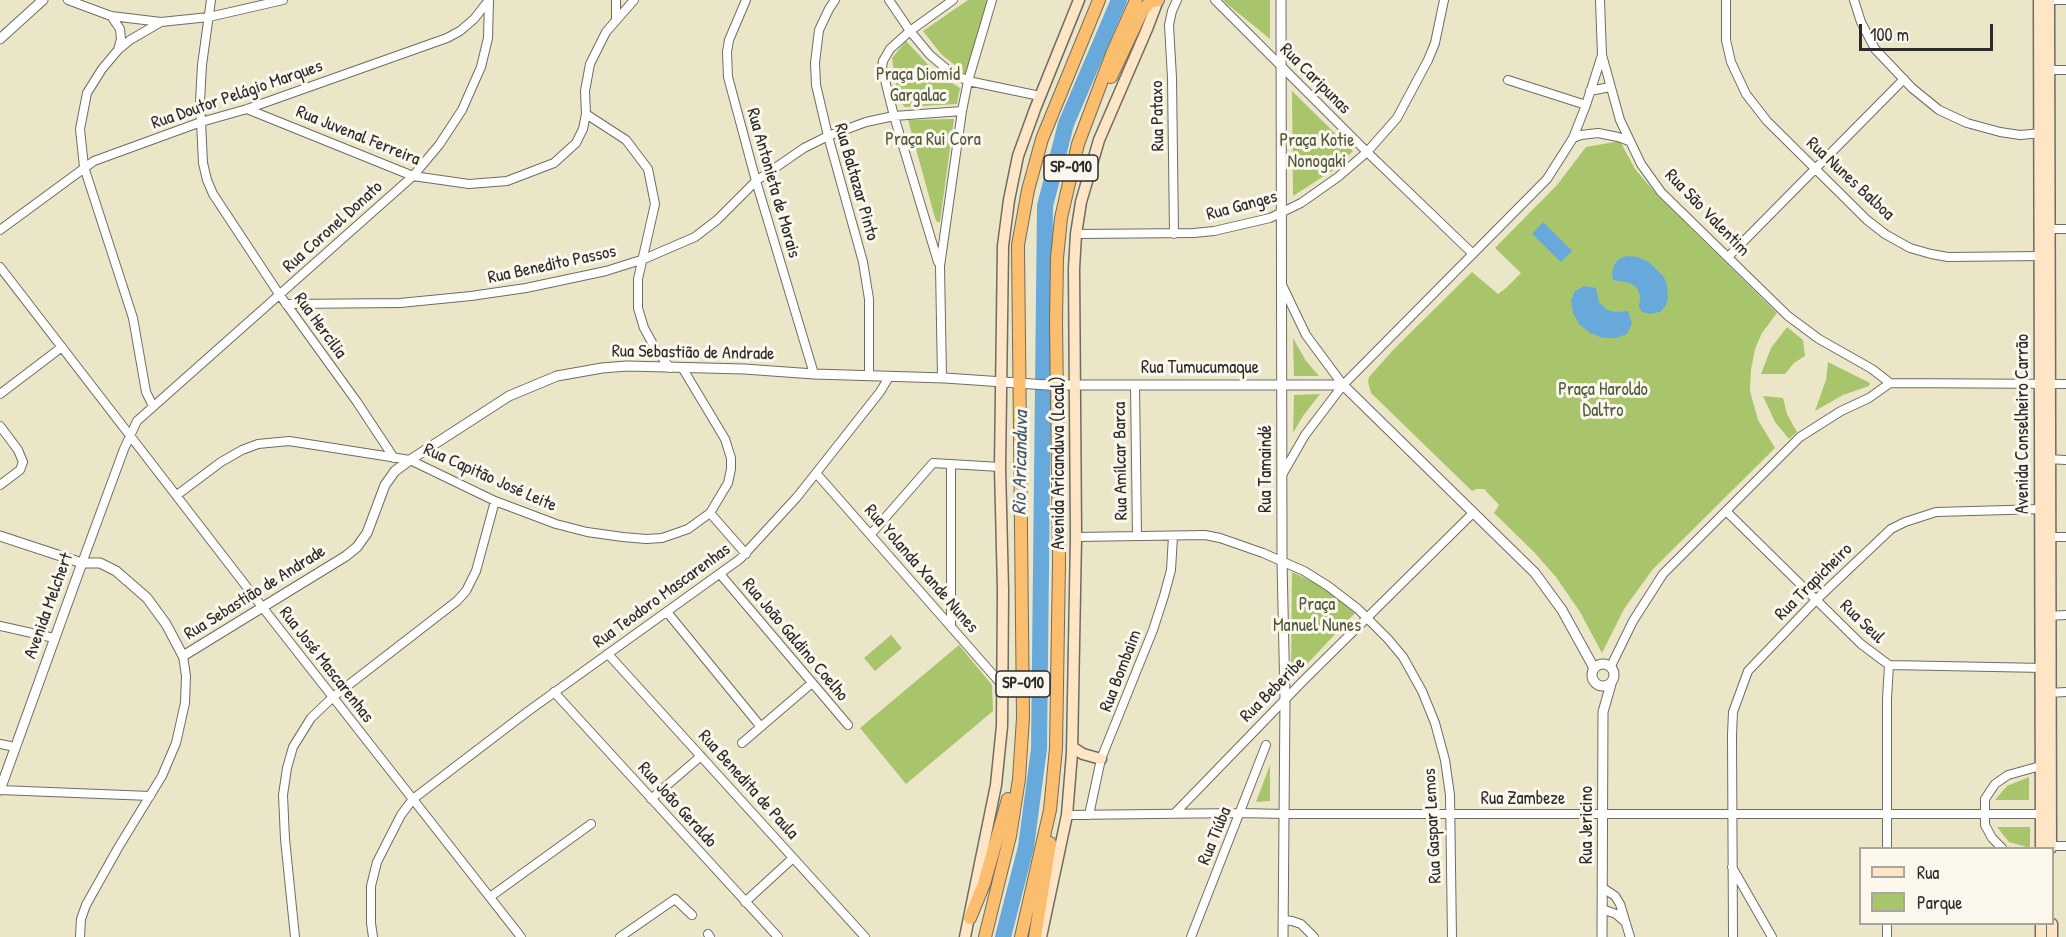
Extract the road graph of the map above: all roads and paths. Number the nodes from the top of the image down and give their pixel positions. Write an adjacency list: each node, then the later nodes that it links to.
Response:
1 (43, 0): 33 (street)
2 (68, 0): 28 (street)
3 (211, 0): 29 (street, Rua Hercilia)
4 (283, 0): 29 (street)
5 (489, 0): 47 (street, Rua Doutor Pelágio Marques); 60 (street, Rua Coronel Donato)
6 (616, 0): 30 (street)
7 (634, 0): 30 (street, Rua Juvenal Ferreira)
8 (746, 0): 61 (street, Rua Antonieta de Morais)
9 (835, 0): 54 (street, Rua Baltazar Pinto)
10 (889, 0): 32 (street)
11 (953, 0): 32 (street)
12 (992, 0): 42 (street)
13 (1079, 0): 45 (main road)
14 (1091, 0): 34 (highway)
15 (1099, 0): 34 (highway, SP-010)
16 (1136, 0): 52 (highway, SP-010)
17 (1158, 0): 52 (highway); 66 (main road, Avenida Aricanduva (Local))
18 (1177, 0): 67 (street, Rua Pataxo)
19 (1215, 0): 37 (street, Rua Caripunas)
20 (1281, 0): 37 (street, Rua Tamaindé)
21 (1444, 0): 57 (street, Rua Ganges)
22 (1600, 0): 36 (street, Rua São Valentim)
23 (1726, 0): 59 (street, Rua Nunes Balboa)
24 (1854, 0): 40 (street)
25 (2040, 0): 26 (street); 38 (main road, Avenida Conselheiro Carrão)
26 (2049, 0): 27 (street); 38 (main road, Avenida Conselheiro Carrão)
27 (2066, 0)
28 (111, 16): 31 (street); 35 (street)
29 (208, 18): 31 (street); 51 (street, Rua Hercilia)
30 (616, 20): 49 (street, Rua Juvenal Ferreira)
31 (161, 22): 35 (street)
32 (910, 31): 42 (street); 50 (street)
33 (0, 39)
34 (1081, 42): 86 (highway, SP-010)
35 (118, 50): 58 (street)
36 (1602, 55): 43 (street, Rua São Valentim); 44 (street)
37 (1282, 66): 57 (street, Rua Caripunas); 62 (street, Rua Tamaindé)
38 (2044, 69): 39 (street); 53 (main road, Avenida Conselheiro Carrão)
39 (2066, 70)
40 (1904, 79): 53 (street); 59 (street)
41 (1508, 80): 46 (street)
42 (969, 81): 45 (street); 48 (street)
43 (1610, 87): 44 (street); 56 (street, Rua São Valentim)
44 (1590, 91): 46 (street)
45 (1040, 96): 84 (main road)
46 (1586, 105): 55 (street)
47 (247, 109): 51 (street, Rua Doutor Pelágio Marques); 60 (street, Rua Juvenal Ferreira)
48 (962, 111): 50 (street, Rua Benedito Passos); 72 (street)
49 (586, 114): 60 (street, Rua Juvenal Ferreira); 71 (street)
50 (894, 117): 54 (street, Rua Benedito Passos); 72 (street)
51 (201, 122): 58 (street, Rua Doutor Pelágio Marques); 75 (street, Rua Hercilia)
52 (1084, 129): 89 (highway, SP-010)
53 (2045, 133): 63 (main road, Avenida Conselheiro Carrão)
54 (828, 136): 61 (street, Rua Benedito Passos); 81 (street, Rua Baltazar Pinto)
55 (1573, 138): 56 (street); 68 (street)
56 (1629, 141): 70 (street, Rua São Valentim)
57 (1367, 153): 62 (street, Rua Ganges); 68 (street, Rua Caripunas)
58 (84, 167): 65 (street, Rua Doutor Pelágio Marques); 95 (street)
59 (1816, 168): 69 (street, Rua Nunes Balboa); 70 (street)
60 (413, 176): 75 (street, Rua Coronel Donato)
61 (756, 181): 71 (street, Rua Benedito Passos); 80 (street, Rua Antonieta de Morais)
62 (1281, 214): 67 (street, Rua Ganges); 74 (street, Rua Tamaindé)
63 (2045, 229): 64 (street); 69 (main road, Avenida Conselheiro Carrão)
64 (2066, 229)
65 (0, 230)
66 (1076, 234): 67 (street, Rua Ganges); 90 (main road, Avenida Aricanduva (Local))
67 (1174, 234)
68 (1473, 254): 93 (street)
69 (2045, 255): 87 (main road, Avenida Conselheiro Carrão)
70 (1728, 257): 85 (street, Rua São Valentim)
71 (644, 259): 76 (street, Rua Benedito Passos); 78 (street)
72 (940, 266): 83 (street)
73 (0, 267): 77 (street, Rua José Mascarenhas)
74 (1281, 284): 92 (street, Rua Tamaindé); 93 (street)
75 (279, 294): 76 (street, Rua Hercilia); 95 (street, Rua Coronel Donato)
76 (286, 304): 98 (street, Rua Hercilia)
77 (62, 347): 94 (street); 97 (street, Rua José Mascarenhas)
78 (670, 368): 79 (street, Rua Sebastião de Andrade); 100 (street, Rua Sebastião de Andrade)
79 (683, 369): 80 (street, Rua Sebastião de Andrade); 111 (street, Rua Capitão José Leite)
80 (814, 374): 81 (street, Rua Sebastião de Andrade)
81 (869, 376): 82 (street, Rua Sebastião de Andrade)
82 (889, 377): 83 (street, Rua Sebastião de Andrade); 104 (street, Rua Teodoro Mascarenhas)
83 (942, 378): 84 (street, Rua Sebastião de Andrade)
84 (1001, 383): 86 (street, Rua Sebastião de Andrade); 103 (main road)
85 (1890, 383): 87 (street); 110 (street)
86 (1023, 384): 89 (street, Rua Sebastião de Andrade); 149 (highway, SP-010)
87 (2045, 384): 88 (street); 99 (main road, Avenida Conselheiro Carrão)
88 (2066, 384)
89 (1052, 385): 90 (street, Rua Tumucumaque); 164 (highway, SP-010)
90 (1075, 385): 91 (street, Rua Tumucumaque); 117 (main road, Avenida Aricanduva (Local))
91 (1135, 385): 92 (street, Rua Tumucumaque); 115 (street, Rua Amílcar Barca)
92 (1282, 385): 93 (street, Rua Tumucumaque); 105 (street, Rua Tamaindé)
93 (1343, 385): 105 (street); 112 (street)
94 (0, 394)
95 (153, 406): 97 (street, Rua Coronel Donato)
96 (0, 426): 106 (street)
97 (130, 434): 107 (street, Rua José Mascarenhas); 122 (street, Avenida Melchert)
98 (394, 458): 100 (street, Rua Capitão José Leite); 107 (street, Rua Capitão José Leite)
99 (2046, 459): 101 (street); 109 (main road, Avenida Conselheiro Carrão)
100 (410, 460): 108 (street, Rua Capitão José Leite); 125 (street, Rua Sebastião de Andrade)
101 (2066, 460)
102 (951, 464): 103 (street); 113 (street); 131 (street)
103 (1000, 467): 142 (main road)
104 (816, 473): 113 (street, Rua Yolanda Xande Nunes); 120 (street, Rua Teodoro Mascarenhas)
105 (1282, 475): 121 (street, Rua Tamaindé)
106 (0, 486)
107 (177, 495): 125 (street, Rua José Mascarenhas)
108 (495, 501): 111 (street, Rua Capitão José Leite); 146 (street)
109 (2045, 509): 118 (main road, Avenida Conselheiro Carrão); 124 (street, Rua Trapicheiro)
110 (1726, 511): 124 (street, Rua Seul); 136 (street)
111 (710, 513): 120 (street)
112 (1473, 514): 129 (street, Rua Beberibe); 137 (street)
113 (871, 534): 131 (street, Rua Yolanda Xande Nunes)
114 (0, 536): 122 (street)
115 (1137, 536): 116 (street, Rua Gaspar Lemos); 117 (street, Rua Gaspar Lemos)
116 (1173, 536): 121 (street, Rua Gaspar Lemos); 158 (street, Rua Bombaim)
117 (1076, 537): 156 (main road, Avenida Aricanduva (Local))
118 (2045, 537): 119 (street); 128 (main road, Avenida Conselheiro Carrão)
119 (2066, 537)
120 (746, 554): 123 (street, Rua Teodoro Mascarenhas)
121 (1282, 561): 129 (street, Rua Gaspar Lemos); 147 (street, Rua Tamaindé)
122 (82, 563): 132 (street, Avenida Melchert); 134 (street)
123 (720, 574): 126 (street, Rua Teodoro Mascarenhas); 139 (street, Rua João Galdino Coelho)
124 (1817, 599): 135 (street, Rua Seul); 171 (street, Rua Trapicheiro)
125 (263, 608): 134 (street, Rua Sebastião de Andrade); 146 (street, Rua José Mascarenhas)
126 (667, 612): 133 (street, Rua Teodoro Mascarenhas); 151 (street)
127 (2066, 615): 128 (street)
128 (2046, 616): 138 (main road, Avenida Conselheiro Carrão)
129 (1368, 618): 147 (street, Rua Beberibe); 170 (street, Rua Gaspar Lemos)
130 (0, 626): 132 (street)
131 (951, 626): 142 (street, Rua Yolanda Xande Nunes)
132 (54, 638): 155 (street, Avenida Melchert)
133 (608, 654): 143 (street, Rua Teodoro Mascarenhas); 157 (street, Rua Benedita de Paula)
134 (183, 656): 161 (street)
135 (1889, 665): 138 (street, Rua Seul); 172 (street)
136 (1611, 666): 137 (street); 140 (street)
137 (1594, 668): 141 (street)
138 (2046, 668): 144 (main road, Avenida Conselheiro Carrão)
139 (812, 684): 150 (street, Rua João Galdino Coelho); 151 (street)
140 (1611, 684): 141 (street); 148 (street, Rua Jericino)
141 (1597, 685): 148 (street, Rua Jericino)
142 (1003, 686): 188 (main road)
143 (554, 692): 162 (street, Rua Teodoro Mascarenhas); 163 (street, Rua João Geraldo)
144 (2046, 692): 145 (street); 159 (main road, Avenida Conselheiro Carrão)
145 (2066, 692)
146 (333, 697): 162 (street, Rua José Mascarenhas); 192 (street)
147 (1285, 699): 168 (street, Rua Beberibe); 169 (street, Rua Tamaindé)
148 (1604, 712): 166 (street, Rua Jericino)
149 (1023, 718): 188 (highway); 199 (highway, SP-010)
150 (848, 725)
151 (761, 727): 152 (street)
152 (742, 743)
153 (0, 744): 155 (street)
154 (1266, 745): 165 (street, Rua Tiúba)
155 (15, 747): 160 (street, Avenida Melchert)
156 (1072, 747): 158 (main road); 174 (main road, Avenida Aricanduva (Local))
157 (701, 756): 163 (street); 181 (street, Rua Benedita de Paula)
158 (1101, 759): 175 (street, Rua Bombaim)
159 (2046, 765): 167 (street); 173 (main road, Avenida Conselheiro Carrão)
160 (0, 790): 161 (street)
161 (150, 796): 191 (street)
162 (413, 799): 184 (street, Rua José Mascarenhas); 193 (street, Rua Teodoro Mascarenhas)
163 (651, 799): 185 (street, Rua João Geraldo)
164 (1050, 810): 200 (highway, SP-010); 201 (highway)
165 (1241, 813): 168 (street, Rua Zambeze); 169 (street, Rua Zambeze); 203 (street, Rua Tiúba)
166 (1603, 813): 170 (street, Rua Zambeze); 171 (street, Rua Zambeze); 183 (street, Rua Jericino)
167 (1984, 813): 172 (street, Rua Zambeze); 173 (street, Rua Zambeze); 179 (street)
168 (1174, 814): 175 (street, Rua Zambeze)
169 (1285, 814): 170 (street, Rua Zambeze); 189 (street, Rua Tamaindé)
170 (1450, 814): 206 (street, Rua Gaspar Lemos)
171 (1733, 814): 172 (street, Rua Zambeze); 182 (street, Rua Trapicheiro)
172 (1887, 814): 178 (street)
173 (2046, 814): 180 (main road, Avenida Conselheiro Carrão)
174 (1067, 815): 175 (street, Rua Zambeze); 202 (main road, Avenida Aricanduva (Local))
175 (1089, 815)
176 (591, 824): 184 (street)
177 (2066, 846): 180 (street)
178 (1887, 847)
179 (2000, 847)
180 (2046, 847)
181 (793, 858): 185 (street); 197 (street, Rua Benedita de Paula)
182 (1732, 865): 209 (street, Rua Trapicheiro); 210 (street)
183 (1603, 888): 186 (street, Rua Jericino); 190 (street)
184 (490, 897): 194 (street, Rua José Mascarenhas)
185 (745, 902): 196 (street, Rua João Geraldo)
186 (1602, 909): 190 (street); 207 (street, Rua Jericino)
187 (692, 915): 195 (street)
188 (970, 918): 198 (main road)
189 (1283, 920): 204 (street, Rua Tamaindé); 205 (street)
190 (1625, 922): 208 (street)
191 (80, 937)
192 (295, 937)
193 (373, 937)
194 (521, 937)
195 (620, 937)
196 (778, 937)
197 (865, 937)
198 (965, 937)
199 (985, 937)
200 (1021, 937)
201 (1035, 937)
202 (1041, 937)
203 (1191, 937)
204 (1283, 937)
205 (1314, 937)
206 (1452, 937)
207 (1602, 937)
208 (1629, 937)
209 (1732, 937)
210 (1772, 937)

